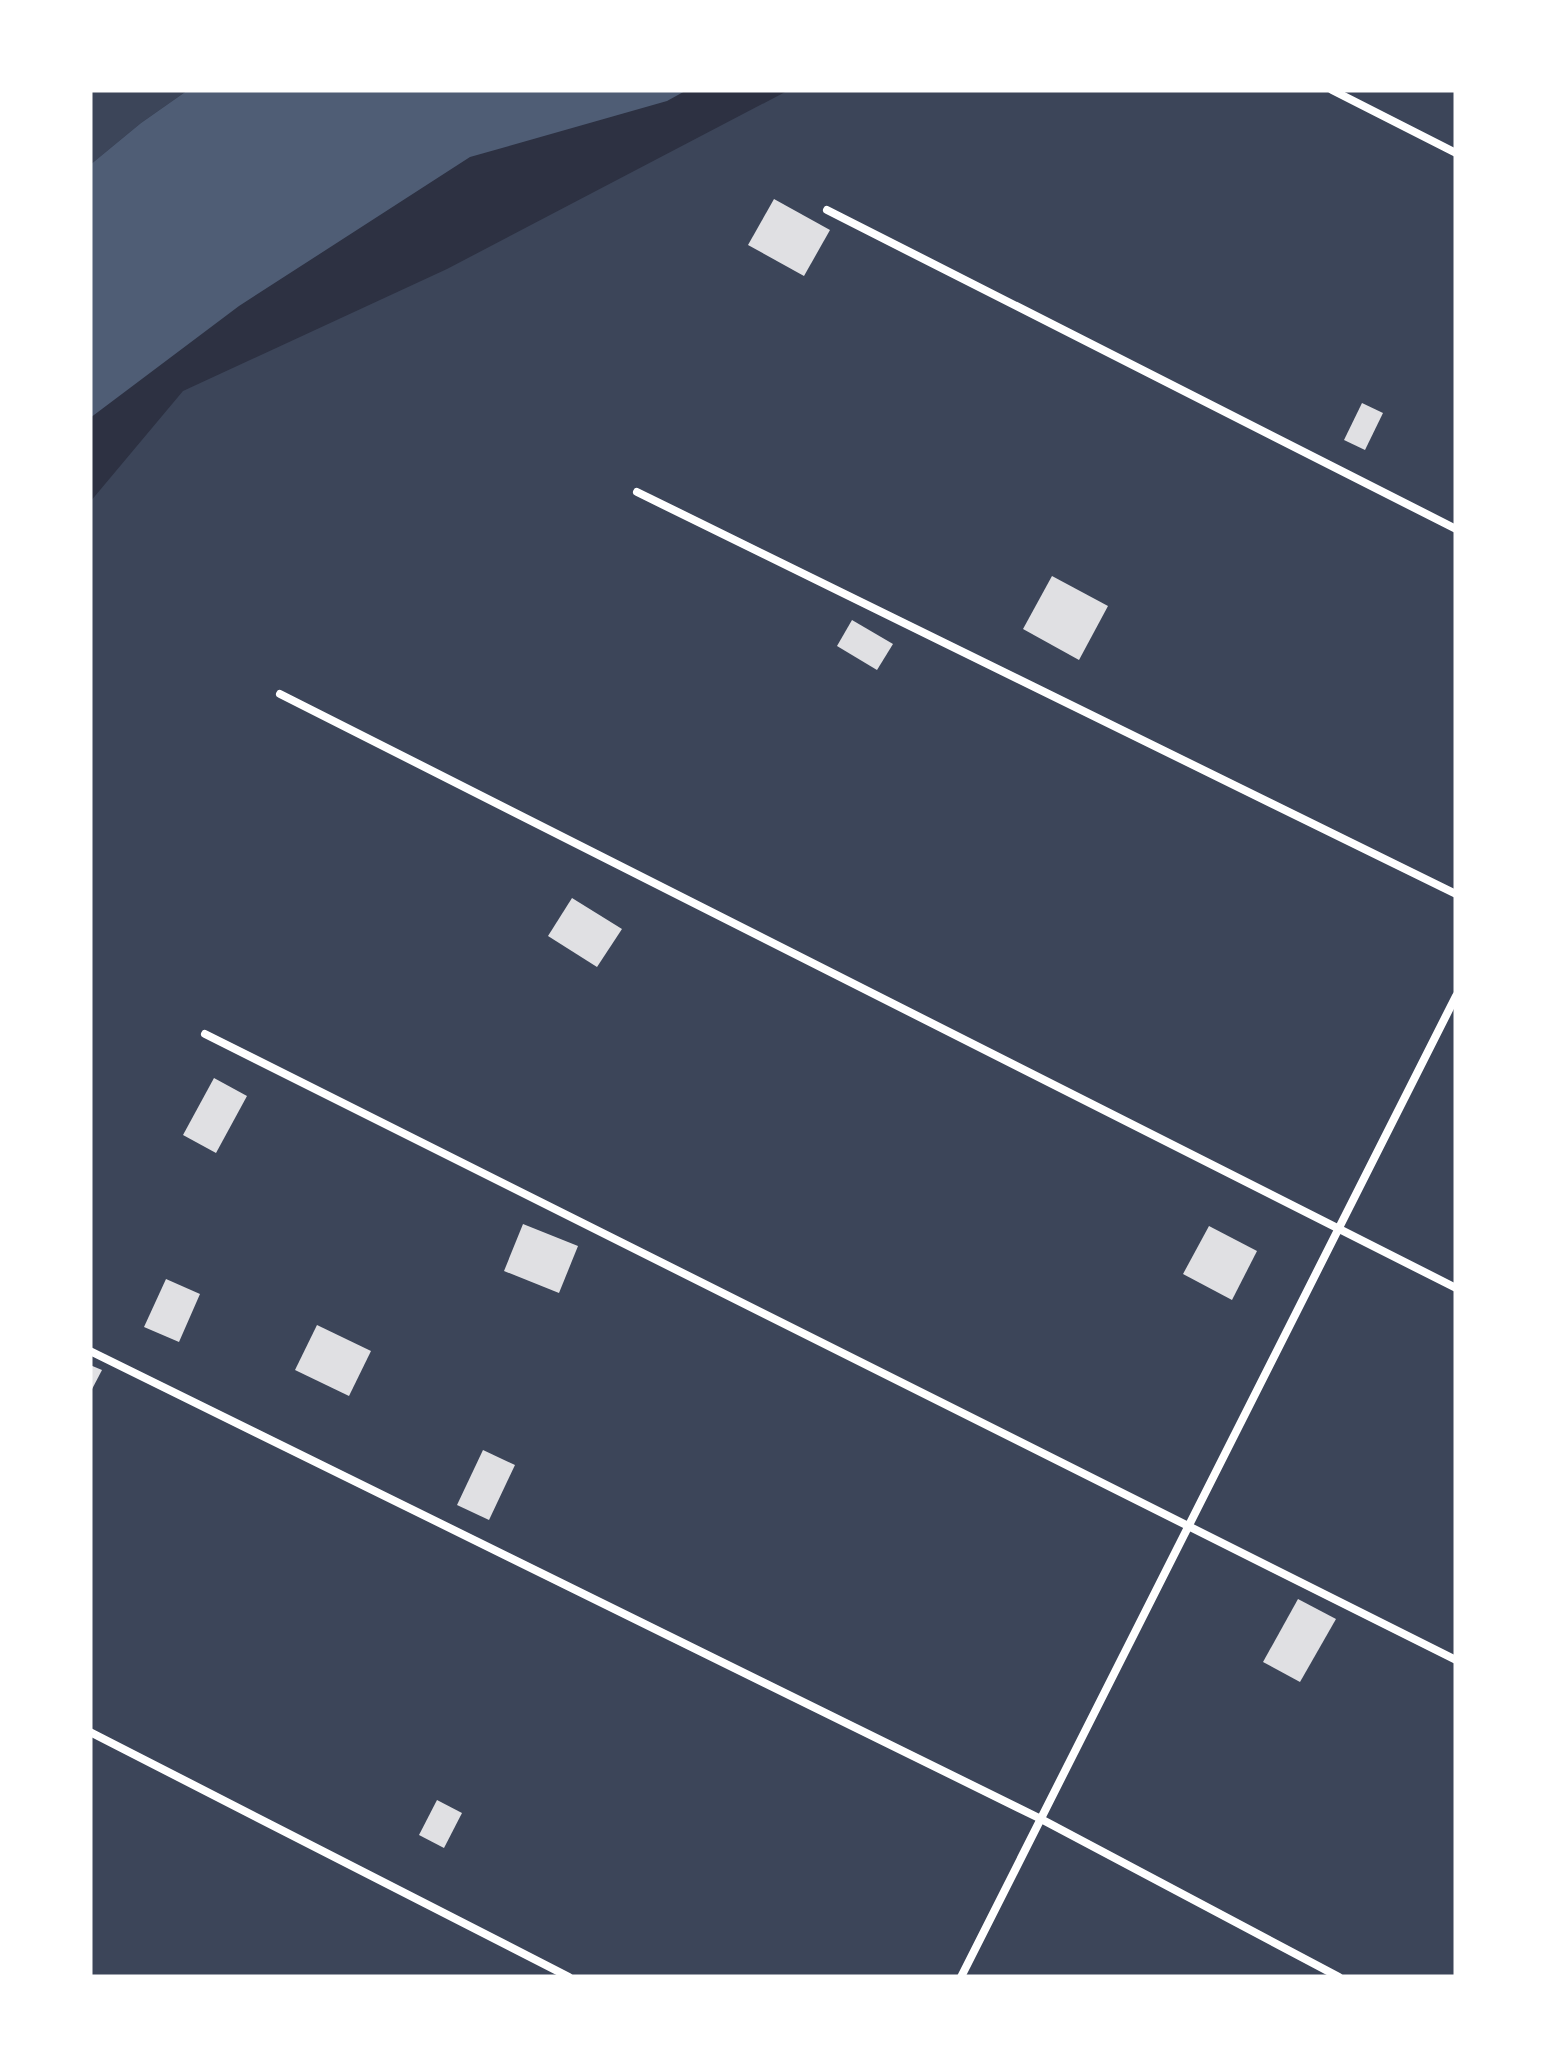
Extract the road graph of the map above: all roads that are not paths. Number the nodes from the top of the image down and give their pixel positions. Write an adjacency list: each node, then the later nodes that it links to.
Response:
1 (1332, 90): 2 (lane)
2 (1456, 153)
3 (827, 210): 5 (lane)
4 (637, 492): 7 (lane)
5 (1456, 530)
6 (280, 694): 10 (lane)
7 (1456, 894)
8 (1456, 996): 10 (lane)
9 (205, 1034): 13 (lane)
10 (1338, 1230): 11 (lane); 13 (lane)
11 (1456, 1288)
12 (90, 1351): 16 (lane)
13 (1187, 1526): 14 (lane); 16 (lane)
14 (1456, 1660)
15 (90, 1732): 17 (lane)
16 (1041, 1819): 18 (lane); 19 (lane)
17 (570, 1977)
18 (961, 1977)
19 (1339, 1977)

